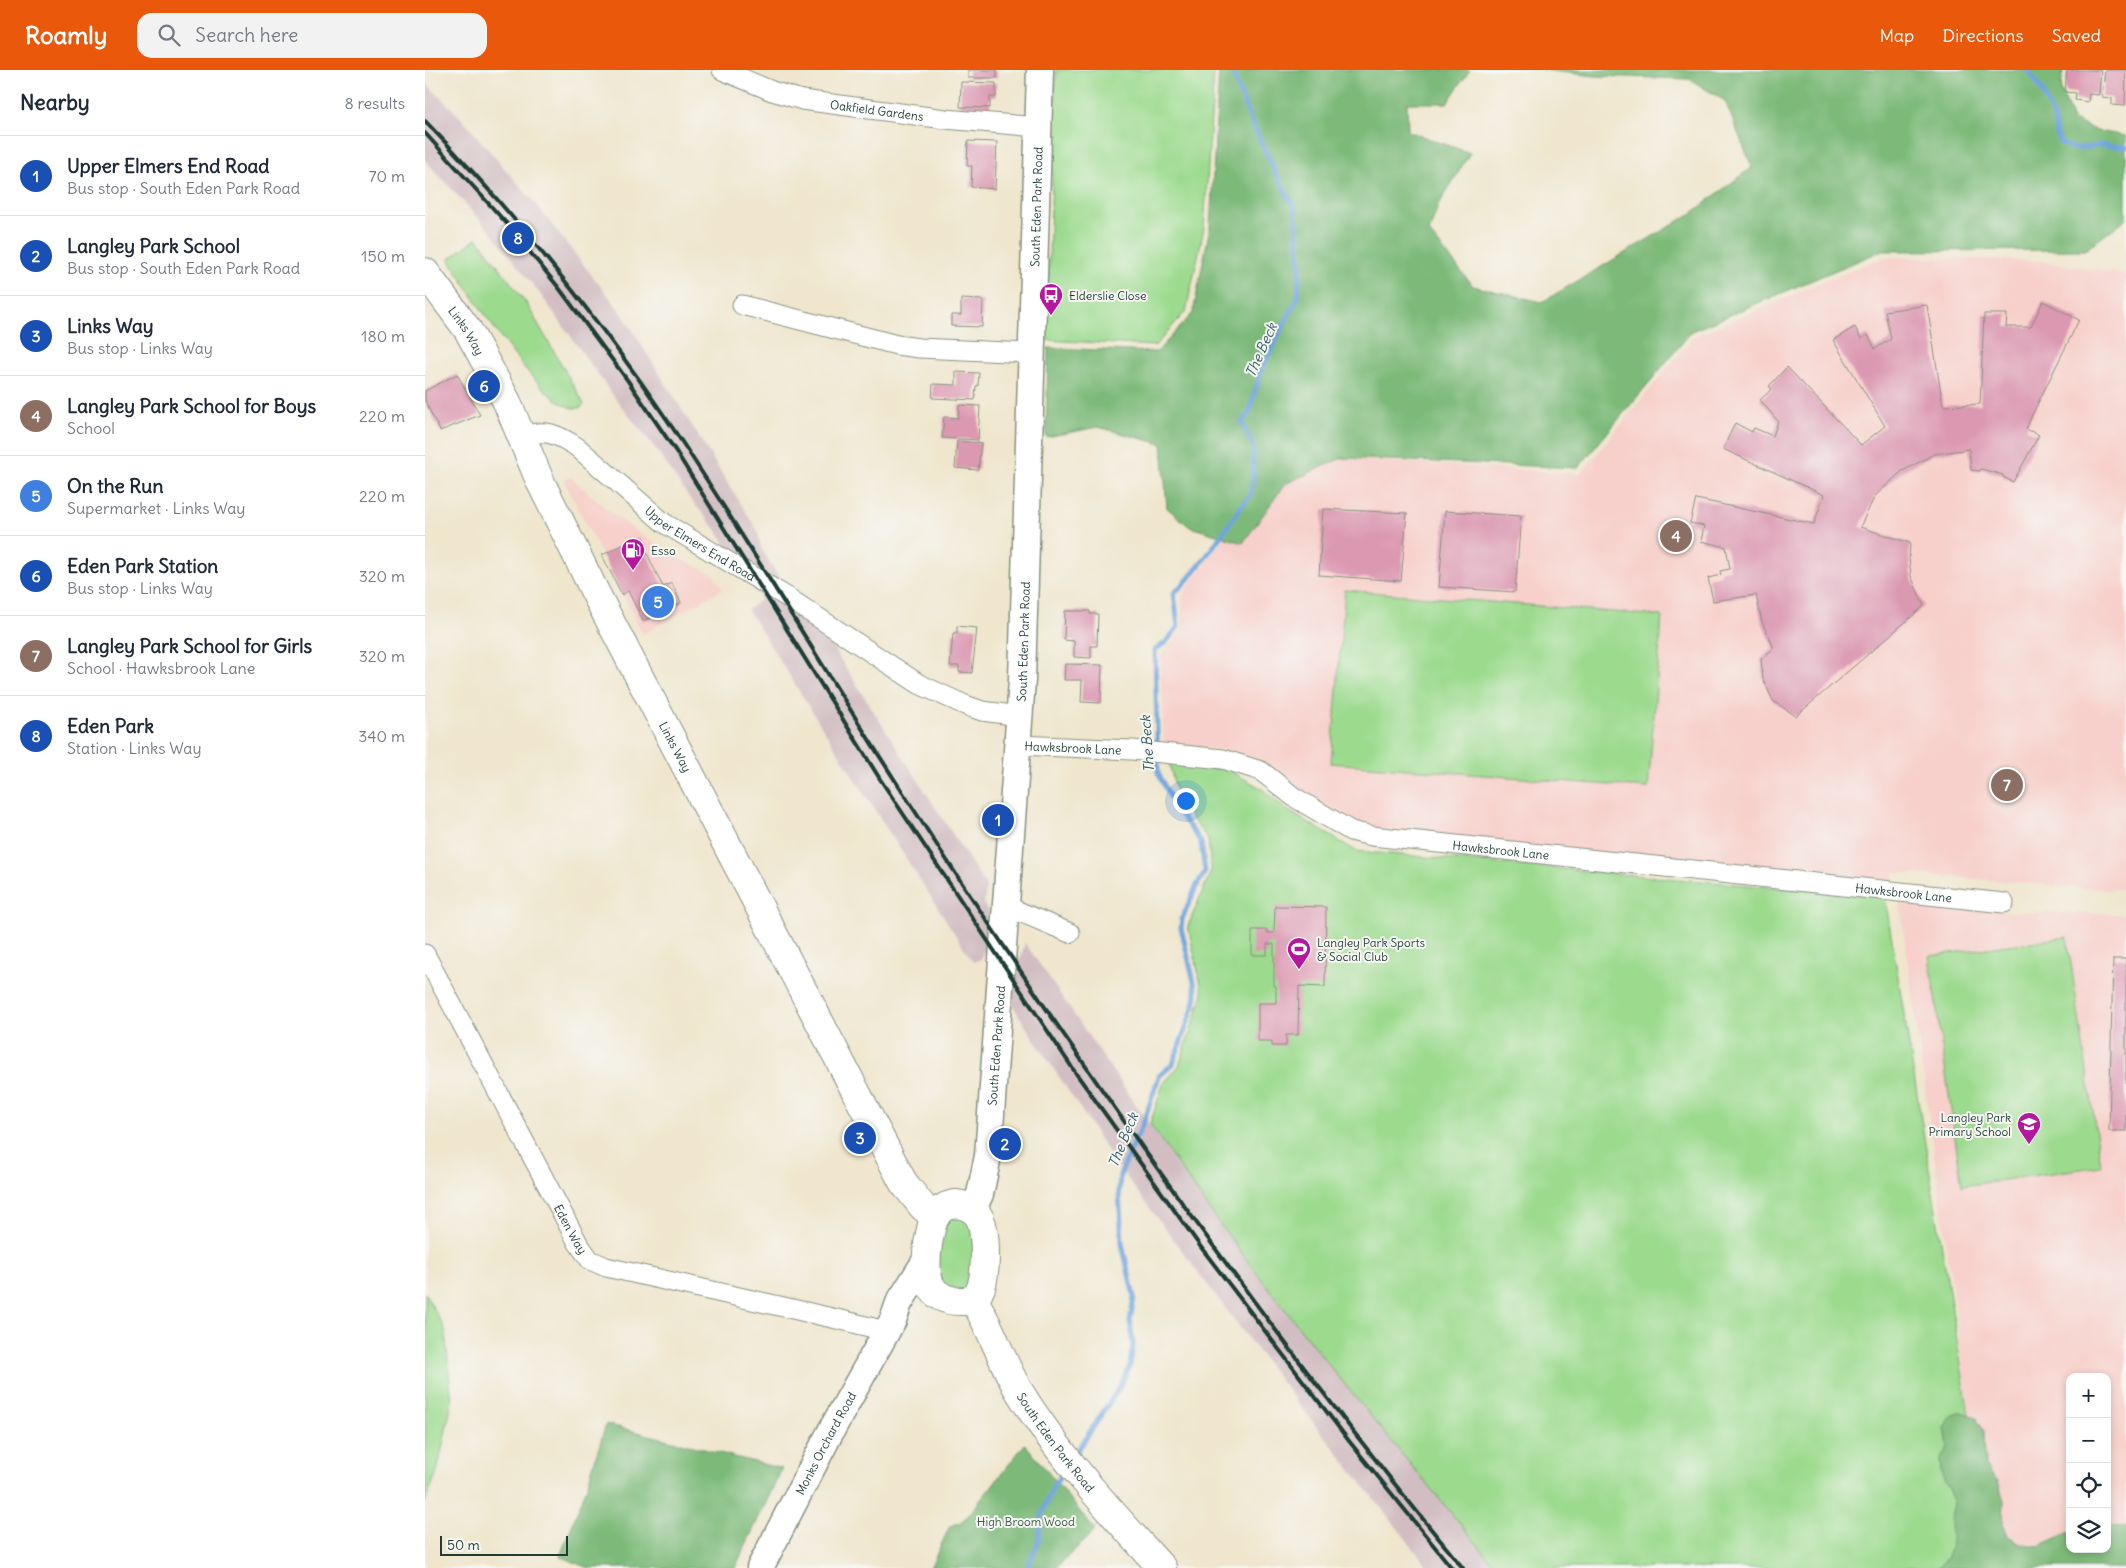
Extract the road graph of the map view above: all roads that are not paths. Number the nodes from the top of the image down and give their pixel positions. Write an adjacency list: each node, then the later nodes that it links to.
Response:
1 (723, 70): 3 (street, Oakfield Gardens)
2 (1040, 70): 3 (main road, South Eden Park Road)
3 (1038, 127): 6 (main road, South Eden Park Road)
4 (425, 272): 7 (main road, Links Way)
5 (742, 305): 6 (street)
6 (1031, 353): 8 (main road, South Eden Park Road)
7 (521, 437): 8 (street, Upper Elmers End Road); 15 (main road, Links Way)
8 (1020, 716): 9 (main road, South Eden Park Road)
9 (1018, 745): 10 (street, Hawksbrook Lane); 11 (main road, South Eden Park Road)
10 (2004, 903)
11 (1006, 906): 12 (street); 14 (main road, South Eden Park Road)
12 (1070, 933)
13 (425, 954): 19 (street, Eden Way)
14 (973, 1210): 15 (main road); 18 (main road)
15 (935, 1217): 16 (main road)
16 (926, 1260): 17 (main road); 19 (main road, Monks Orchard Road)
17 (939, 1296): 18 (main road); 19 (main road, Monks Orchard Road)
18 (973, 1299): 21 (main road, South Eden Park Road)
19 (889, 1325): 20 (main road, Monks Orchard Road)
20 (760, 1568)
21 (1162, 1568)

